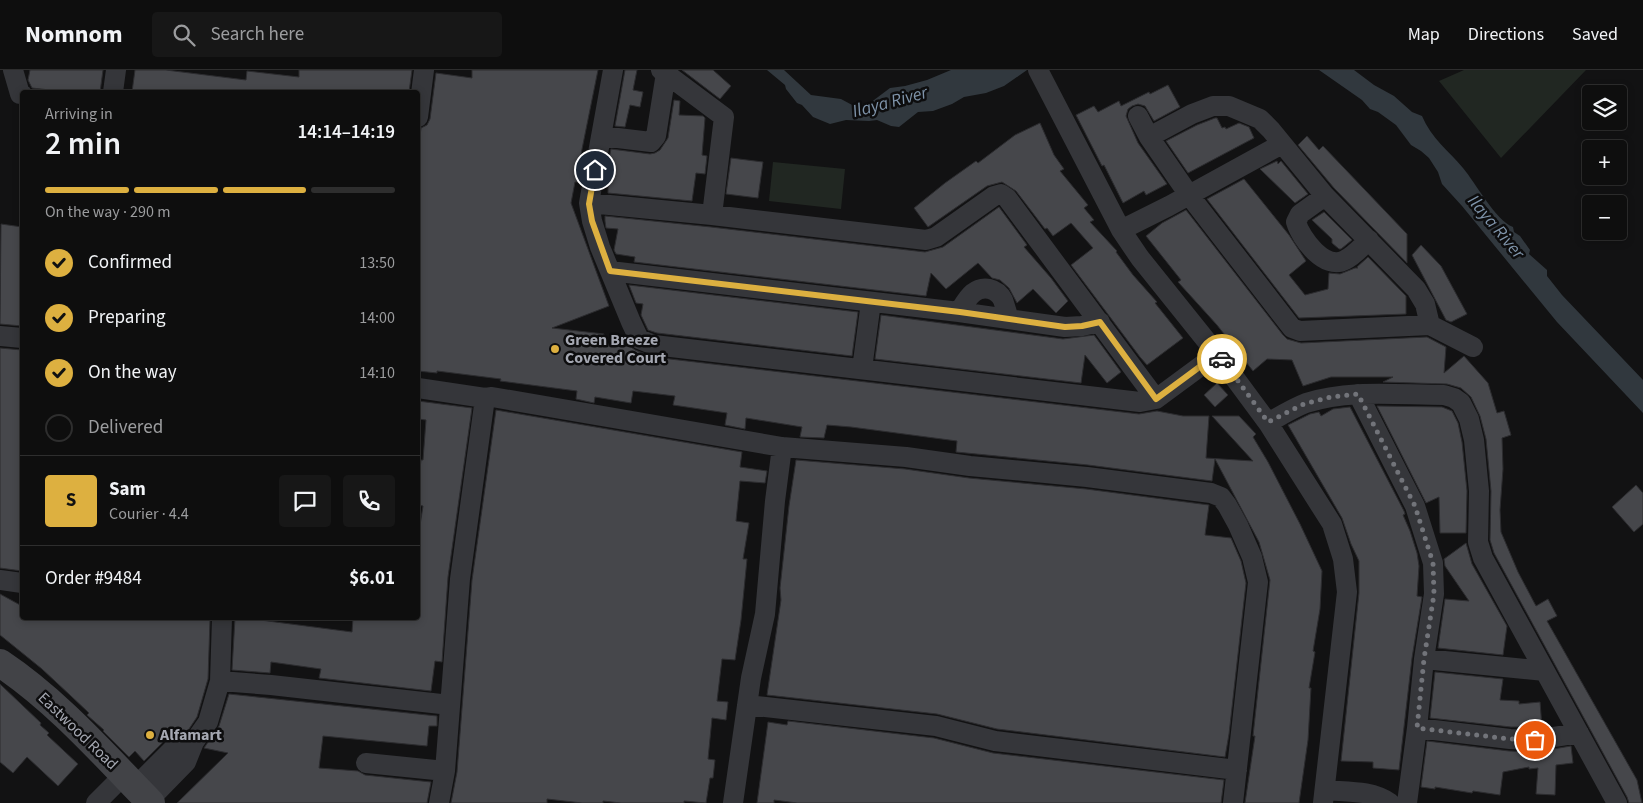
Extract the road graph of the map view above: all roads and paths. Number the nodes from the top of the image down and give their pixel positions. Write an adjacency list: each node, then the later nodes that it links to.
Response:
1 (13, 70): 8 (street)
2 (116, 70): 7 (street)
3 (424, 70): 9 (street)
4 (613, 70): 11 (street)
5 (1038, 70): 18 (street)
6 (663, 72): 11 (street); 17 (street)
7 (113, 90)
8 (20, 94)
9 (420, 101)
10 (1138, 116): 12 (street)
11 (601, 136): 16 (street)
12 (1149, 137): 13 (street); 14 (street)
13 (1282, 144): 14 (street); 15 (street)
14 (1189, 194): 18 (street); 25 (street)
15 (1325, 196): 19 (street); 19 (street)
16 (589, 204): 17 (street); 20 (street)
17 (712, 215): 24 (street)
18 (1121, 230): 29 (street)
19 (1369, 240): 25 (street)
20 (610, 271): 21 (street); 30 (street)
21 (871, 302): 22 (street); 30 (street)
22 (960, 312): 23 (street); 23 (street)
23 (1009, 319): 24 (street)
24 (1100, 322): 34 (street)
25 (1430, 324): 28 (street)
26 (0, 336): 27 (street)
27 (20, 338)
28 (1473, 347)
29 (1217, 354): 34 (street); 35 (street)
30 (862, 369): 34 (street)
31 (420, 388): 33 (street)
32 (1358, 394): 35 (street); 40 (street); 42 (street)
33 (485, 398): 36 (street); 44 (street)
34 (1156, 399)
35 (1268, 422): 52 (street)
36 (782, 446): 45 (street); 49 (street)
37 (0, 580): 38 (street)
38 (20, 583)
39 (222, 620): 43 (street)
40 (1424, 659): 42 (street); 46 (street)
41 (0, 663): 51 (main road, Eastwood Road)
42 (1545, 671): 47 (street)
43 (220, 681): 44 (street); 51 (street)
44 (450, 705): 50 (street)
45 (747, 705): 49 (street); 55 (street)
46 (1417, 728): 47 (street); 58 (street)
47 (1578, 733): 59 (street)
48 (366, 763): 50 (street)
49 (1237, 770): 56 (street)
50 (445, 771): 54 (street)
51 (140, 791): 53 (street)
52 (1324, 797): 57 (street)
53 (96, 803)
54 (439, 803)
55 (733, 803)
56 (1233, 803)
57 (1390, 803)
58 (1407, 803)
59 (1617, 803)

